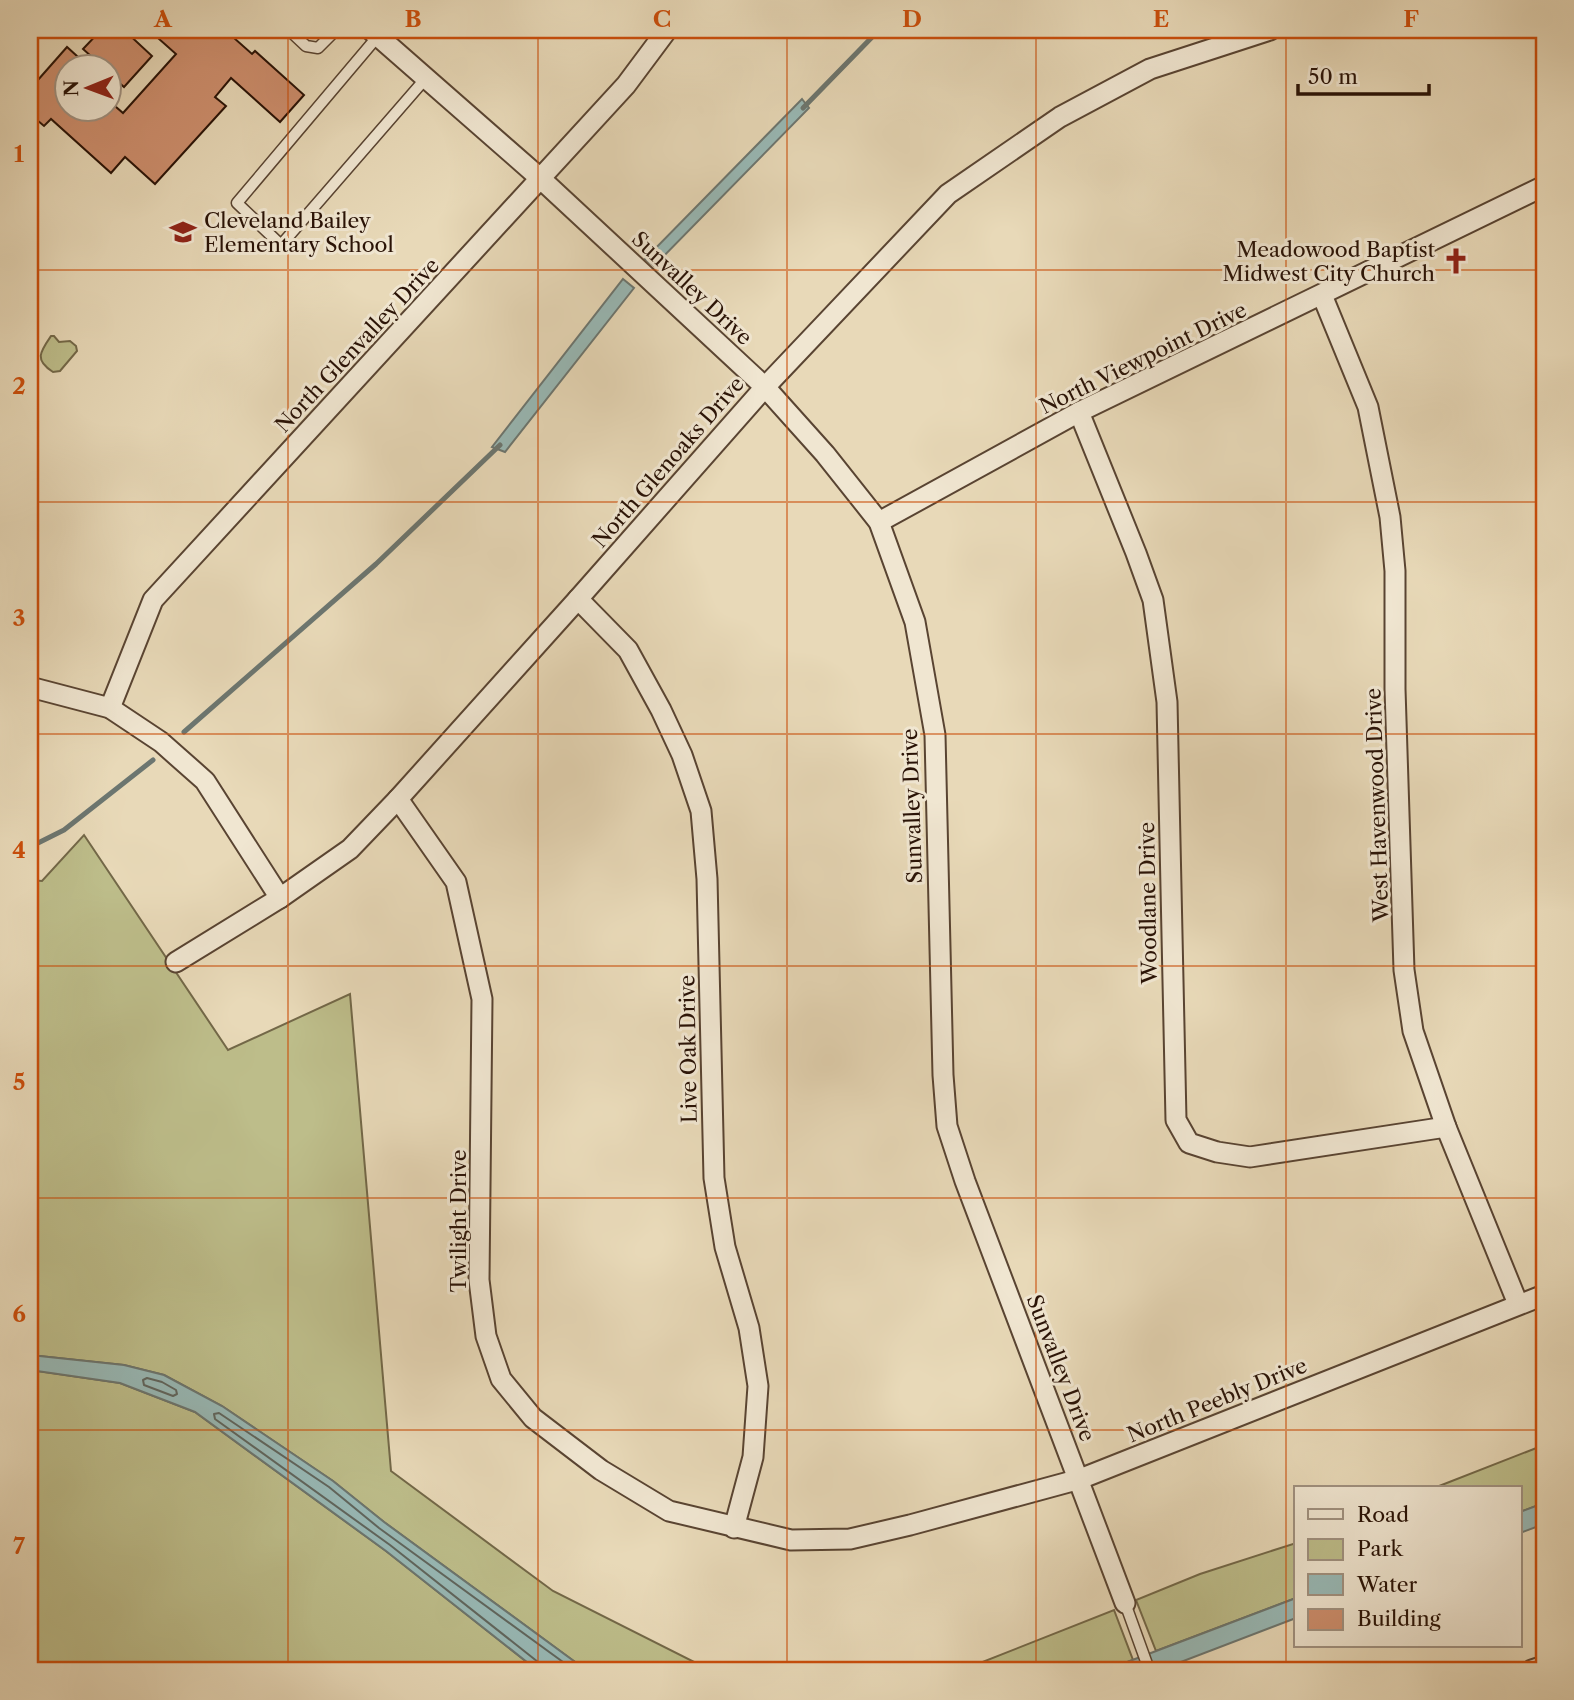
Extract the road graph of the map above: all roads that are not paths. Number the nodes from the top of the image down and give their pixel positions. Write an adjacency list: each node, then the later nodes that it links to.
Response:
1 (289, 30): 2 (lane)
2 (336, 30)
3 (667, 30): 7 (street, North Glenvalley Drive)
4 (1270, 30): 10 (street, North Glenoaks Drive)
5 (375, 33): 6 (street, Sunvalley Drive); 6 (lane)
6 (426, 78): 7 (street, Sunvalley Drive)
7 (541, 179): 10 (street, Sunvalley Drive); 15 (street, North Glenvalley Drive)
8 (1544, 187): 9 (street, North Viewpoint Drive)
9 (1322, 295): 11 (street, North Viewpoint Drive); 19 (street, West Havenwood Drive)
10 (765, 387): 12 (street, Sunvalley Drive); 13 (street, North Glenoaks Drive)
11 (1079, 412): 12 (street, North Viewpoint Drive); 19 (street, Woodlane Drive)
12 (879, 523): 22 (street, Sunvalley Drive)
13 (578, 599): 16 (street, North Glenoaks Drive); 23 (street, Live Oak Drive)
14 (30, 687): 15 (street)
15 (110, 708): 17 (street)
16 (398, 799): 17 (street, North Glenoaks Drive); 23 (street, Twilight Drive)
17 (280, 898): 18 (street, North Glenoaks Drive)
18 (176, 962)
19 (1446, 1127): 21 (street, West Havenwood Drive)
20 (1544, 1295): 21 (street, North Peebly Drive)
21 (1518, 1304): 22 (street, North Peebly Drive)
22 (1080, 1479): 23 (street, North Peebly Drive); 24 (street, Sunvalley Drive)
23 (734, 1528)
24 (1125, 1603): 25 (lane)
25 (1147, 1664)
26 (1544, 1665): 27 (street)
27 (1532, 1670)

